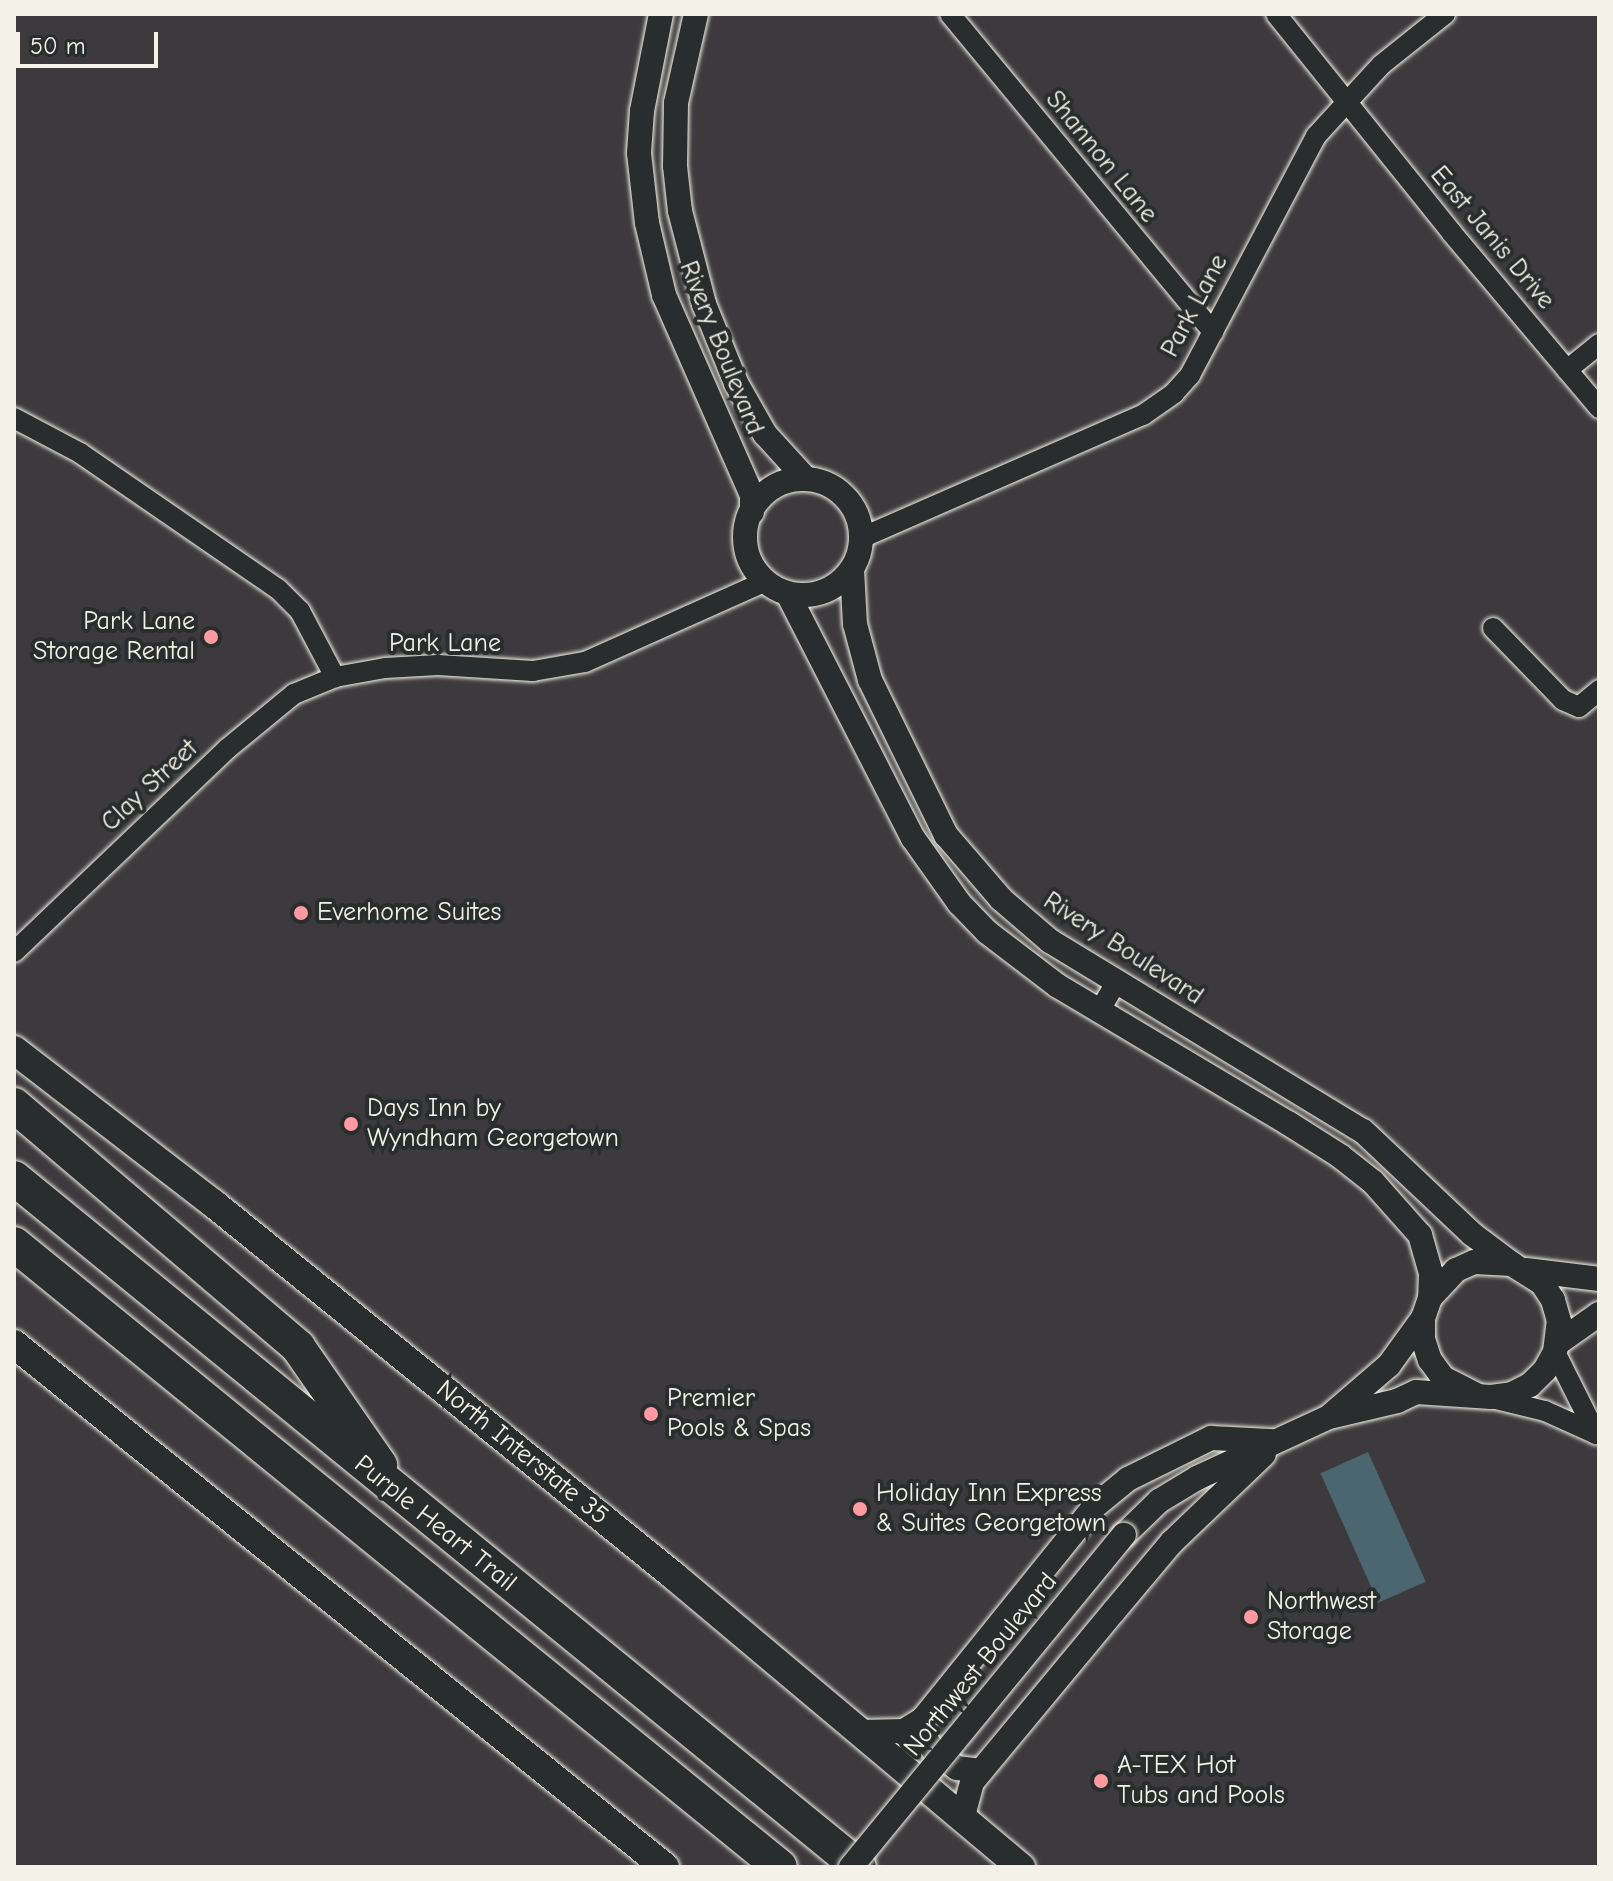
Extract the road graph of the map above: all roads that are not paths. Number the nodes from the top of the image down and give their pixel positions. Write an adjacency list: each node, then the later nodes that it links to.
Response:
1 (661, 14): 13 (street, Rivery Boulevard)
2 (696, 14): 12 (street, Rivery Boulevard)
3 (950, 14): 7 (street, Shannon Lane)
4 (1276, 14): 6 (street, East Janis Drive)
5 (1445, 14): 6 (street, Park Lane)
6 (1346, 99): 7 (street, Park Lane); 9 (street, East Janis Drive)
7 (1213, 332): 14 (street, Park Lane)
8 (1599, 344): 9 (street)
9 (1567, 370): 10 (street, East Janis Drive)
10 (1599, 408)
11 (14, 418): 19 (street)
12 (805, 478): 13 (street); 14 (street)
13 (752, 512): 16 (street)
14 (861, 538): 15 (street)
15 (852, 569): 17 (street); 21 (street, Rivery Boulevard)
16 (766, 581): 17 (street); 19 (street, Park Lane)
17 (788, 594): 22 (street)
18 (1493, 628): 20 (street)
19 (335, 677): 23 (street, Clay Street)
20 (1599, 690)
21 (946, 835): 22 (street); 24 (street, Rivery Boulevard)
22 (924, 857): 25 (street)
23 (14, 952)
24 (1117, 980): 25 (street); 27 (street, Rivery Boulevard)
25 (1100, 1010): 29 (street)
26 (14, 1050): 44 (main road, North Interstate 35)
27 (1304, 1094): 29 (street); 32 (street, Rivery Boulevard)
28 (14, 1105): 42 (highway)
29 (1288, 1123): 34 (street)
30 (14, 1178): 42 (highway, Purple Heart Trail)
31 (14, 1244): 48 (highway, Purple Heart Trail)
32 (1519, 1267): 33 (street); 34 (street); 37 (street)
33 (1599, 1279)
34 (1427, 1308): 38 (street); 39 (street, Northwest Boulevard)
35 (1599, 1314): 37 (street)
36 (14, 1344): 47 (main road)
37 (1556, 1348): 38 (street); 40 (street)
38 (1484, 1396): 39 (street, Northwest Boulevard); 40 (street)
39 (1329, 1417): 41 (street, Northwest Boulevard)
40 (1596, 1436)
41 (1277, 1441): 43 (street); 45 (street); 49 (street, Northwest Boulevard, bridge)
42 (403, 1499): 50 (highway, Purple Heart Trail)
43 (923, 1719): 44 (street); 45 (street)
44 (860, 1732): 46 (main road, North Interstate 35)
45 (981, 1771): 46 (street)
46 (963, 1816): 51 (main road, North Interstate 35)
47 (665, 1867)
48 (780, 1867)
49 (851, 1867)
50 (859, 1867)
51 (1021, 1867)

